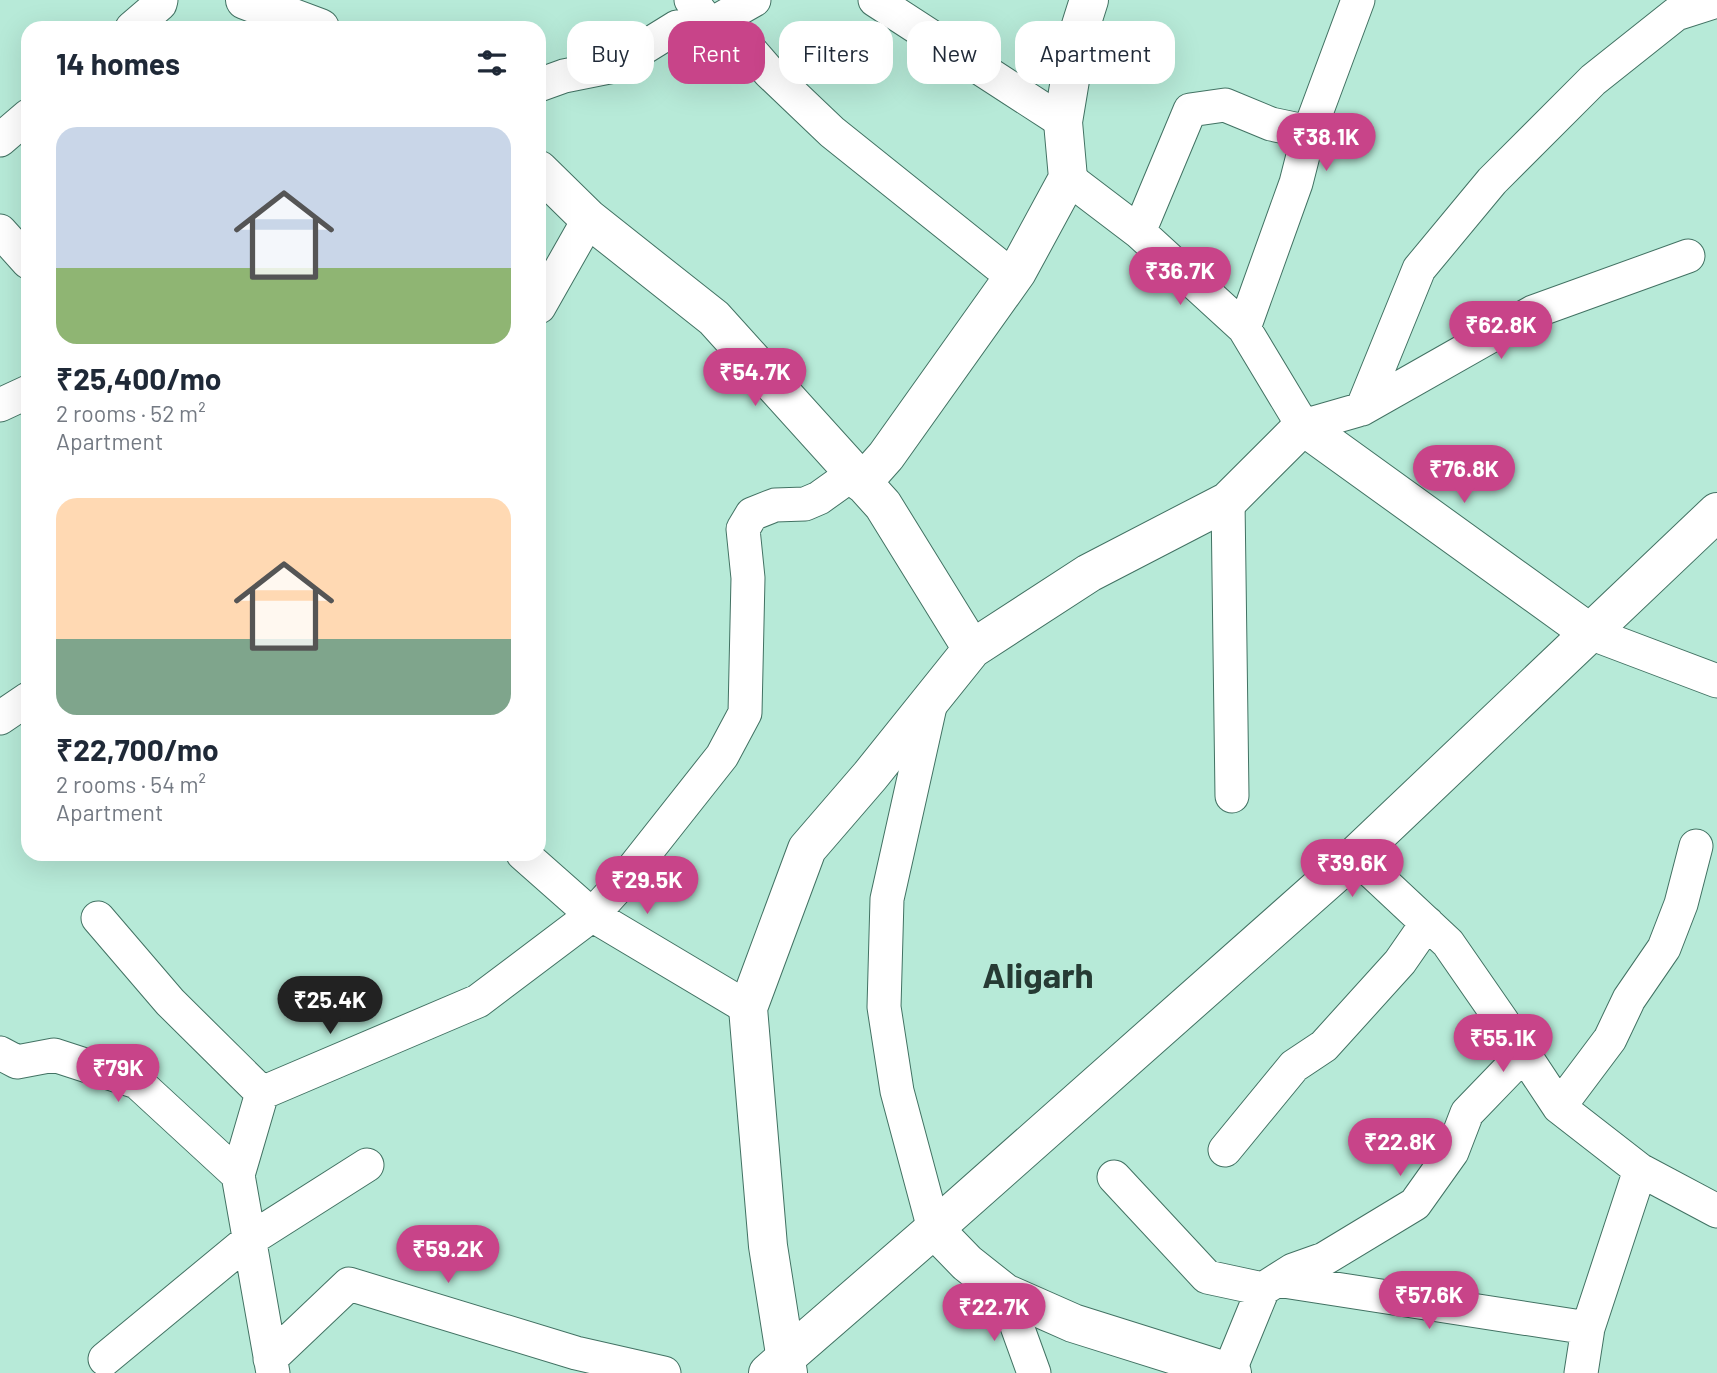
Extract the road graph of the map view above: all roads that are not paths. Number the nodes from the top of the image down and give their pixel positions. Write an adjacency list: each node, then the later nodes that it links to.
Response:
1 (161, 0): 10 (street)
2 (754, 0): 9 (street)
3 (875, 0): 14 (street)
4 (1089, 0): 14 (street)
5 (1358, 0): 15 (street)
6 (1717, 1): 8 (street)
7 (263, 3): 11 (street)
8 (1678, 7): 29 (street)
9 (701, 13): 12 (street); 24 (street)
10 (140, 21)
11 (304, 21)
12 (546, 82)
13 (21, 122): 16 (street)
14 (1063, 122): 18 (street)
15 (1309, 132): 21 (street); 26 (street)
16 (0, 140)
17 (546, 177): 19 (street)
18 (1068, 178): 21 (street); 24 (street)
19 (589, 219): 25 (street); 31 (street)
20 (0, 231): 22 (street)
21 (1139, 232): 26 (street)
22 (21, 254)
23 (1688, 256): 29 (street)
24 (1017, 272): 31 (street)
25 (546, 295)
26 (1244, 328): 30 (street)
27 (21, 395): 28 (street)
28 (0, 405)
29 (1362, 409): 30 (street)
30 (1303, 426): 32 (street); 34 (street)
31 (858, 478): 35 (street); 44 (street)
32 (1228, 501): 35 (street); 40 (street)
33 (1717, 512): 34 (street)
34 (1590, 633): 36 (street); 42 (street)
35 (972, 649): 37 (street)
36 (1717, 681)
37 (930, 702): 47 (street); 58 (street)
38 (21, 704): 39 (street)
39 (0, 718)
40 (1232, 796)
41 (1696, 846): 51 (street)
42 (1355, 856): 46 (street); 58 (street)
43 (531, 861): 44 (street)
44 (592, 915): 47 (street); 50 (street)
45 (98, 918): 50 (street)
46 (1427, 923): 49 (street); 52 (street)
47 (748, 1008): 66 (street)
48 (0, 1052): 55 (street)
49 (1523, 1055): 51 (street); 60 (street)
50 (262, 1093): 55 (street)
51 (1559, 1107): 54 (street)
52 (1225, 1150)
53 (367, 1165): 59 (street)
54 (1640, 1170): 57 (street); 62 (street)
55 (238, 1175): 59 (street)
56 (1114, 1177): 60 (street)
57 (1717, 1211)
58 (934, 1229): 61 (street); 66 (street)
59 (249, 1240): 63 (street); 65 (street)
60 (1270, 1284): 62 (street); 69 (street)
61 (1005, 1293): 68 (street); 69 (street)
62 (1588, 1328): 70 (street)
63 (104, 1359)
64 (571, 1363): 65 (street); 67 (street)
65 (272, 1366)
66 (780, 1368)
67 (664, 1373)
68 (1034, 1373)
69 (1231, 1373)
70 (1581, 1373)

